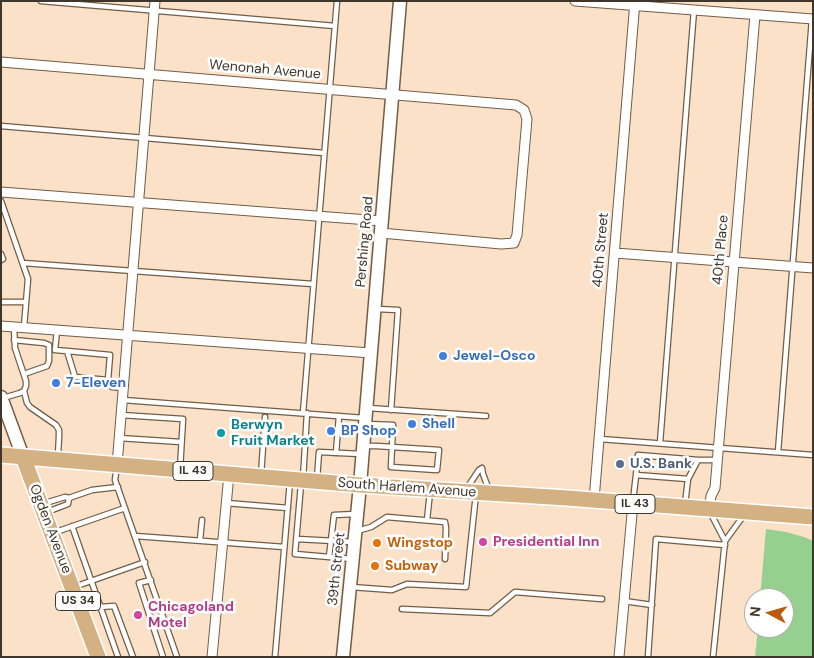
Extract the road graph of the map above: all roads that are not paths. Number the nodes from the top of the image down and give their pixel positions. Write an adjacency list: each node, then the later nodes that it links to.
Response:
1 (41, 1): 8 (lane)
2 (155, 1): 8 (street)
3 (337, 1): 11 (lane)
4 (400, 1): 15 (main road, Pershing Road)
5 (575, 1): 6 (street)
6 (635, 4): 7 (street); 24 (street, 40th Street)
7 (694, 10): 9 (street); 26 (lane)
8 (154, 11): 11 (lane); 13 (street)
9 (755, 15): 10 (street); 28 (street, 40th Place)
10 (813, 19): 30 (lane)
11 (335, 26): 14 (lane)
12 (1, 62): 13 (street, Wenonah Avenue)
13 (149, 74): 14 (street, Wenonah Avenue); 17 (street)
14 (329, 89): 15 (street, Wenonah Avenue); 18 (lane)
15 (392, 94): 23 (main road, Pershing Road); 23 (street, Wenonah Avenue)
16 (1, 126): 17 (lane)
17 (144, 137): 18 (lane); 21 (street)
18 (324, 152): 22 (lane)
19 (1, 192): 21 (street)
20 (1, 201): 29 (lane)
21 (139, 203): 22 (street); 32 (street)
22 (319, 216): 23 (street); 33 (lane)
23 (382, 227): 36 (main road, Pershing Road)
24 (614, 253): 26 (street); 60 (street, 40th Street)
25 (1, 254): 27 (lane)
26 (675, 258): 28 (street); 62 (lane)
27 (1, 260)
28 (733, 262): 30 (street); 64 (street, 40th Place)
29 (23, 263): 32 (lane); 35 (lane)
30 (792, 266): 31 (street); 66 (lane)
31 (813, 268)
32 (133, 271): 33 (lane); 41 (street)
33 (313, 284): 43 (lane)
34 (1, 302): 35 (lane)
35 (26, 302): 39 (lane)
36 (375, 308): 45 (main road, Pershing Road); 52 (lane)
37 (1, 326): 38 (street)
38 (14, 327): 39 (street); 42 (lane)
39 (24, 328): 40 (street)
40 (57, 330): 41 (street); 44 (lane)
41 (128, 335): 43 (street); 48 (street)
42 (14, 340): 46 (lane); 46 (lane)
43 (308, 348): 45 (street); 53 (lane)
44 (67, 351): 47 (lane); 47 (lane)
45 (371, 353): 58 (main road, Pershing Road)
46 (24, 374): 49 (lane)
47 (108, 380): 48 (lane)
48 (123, 388): 51 (street)
49 (24, 391): 50 (lane); 71 (lane)
50 (2, 398): 70 (main road)
51 (122, 400): 53 (lane); 54 (street)
52 (391, 410): 56 (lane); 58 (lane)
53 (305, 413): 55 (lane); 80 (lane)
54 (121, 415): 59 (street); 61 (lane)
55 (339, 416): 58 (lane); 67 (lane)
56 (486, 416)
57 (265, 417): 78 (lane)
58 (366, 417): 63 (lane); 65 (main road, Pershing Road)
59 (119, 438): 61 (lane); 74 (street)
60 (599, 439): 62 (lane); 86 (street, 40th Street)
61 (181, 442): 75 (lane)
62 (660, 444): 64 (lane)
63 (392, 447): 63 (lane); 65 (lane)
64 (718, 448): 66 (lane); 73 (street, 40th Place)
65 (363, 450): 67 (lane); 81 (main road, Pershing Road)
66 (778, 452): 69 (lane)
67 (336, 453): 80 (lane)
68 (1, 455): 70 (main road, South Harlem Avenue / IL 43)
69 (813, 455)
70 (23, 457): 71 (main road, South Harlem Avenue / IL 43); 92 (main road, Ogden Avenue / US 34)
71 (57, 460): 74 (main road, South Harlem Avenue / IL 43)
72 (698, 460): 73 (lane); 77 (lane); 79 (lane)
73 (717, 460): 93 (street, 40th Place)
74 (117, 465): 75 (main road, South Harlem Avenue / IL 43); 82 (lane)
75 (180, 470): 76 (main road, South Harlem Avenue / IL 43)
76 (229, 474): 78 (main road, South Harlem Avenue / IL 43); 87 (street)
77 (636, 475): 79 (lane); 88 (lane)
78 (261, 477): 80 (main road, South Harlem Avenue / IL 43)
79 (688, 479): 89 (lane)
80 (303, 480): 81 (main road, South Harlem Avenue / IL 43); 91 (lane); 103 (lane)
81 (360, 485): 83 (main road, South Harlem Avenue / IL 43); 95 (main road, 39th Street)
82 (118, 487): 85 (lane); 90 (lane)
83 (430, 490): 84 (main road, South Harlem Avenue / IL 43); 98 (lane)
84 (477, 493): 84 (lane); 86 (main road, South Harlem Avenue / IL 43); 116 (lane)
85 (69, 498): 92 (lane); 92 (lane)
86 (594, 500): 88 (main road, South Harlem Avenue / IL 43)
87 (226, 503): 91 (lane); 106 (street)
88 (633, 503): 89 (main road, South Harlem Avenue / IL 43); 118 (street)
89 (685, 507): 93 (main road, South Harlem Avenue / IL 43)
90 (125, 508): 99 (lane); 101 (lane)
91 (288, 508): 108 (lane)
92 (43, 509): 100 (main road, Ogden Avenue / US 34)
93 (713, 510): 94 (main road, South Harlem Avenue / IL 43); 107 (lane)
94 (746, 512): 96 (main road, South Harlem Avenue / IL 43); 107 (lane)
95 (357, 514): 102 (main road, 39th Street); 105 (lane)
96 (810, 519)
97 (202, 520): 104 (lane)
98 (428, 520): 102 (lane); 110 (lane)
99 (72, 526): 100 (lane); 114 (lane)
100 (52, 533): 115 (main road, Ogden Avenue / US 34)
101 (135, 536): 104 (lane); 112 (lane)
102 (355, 537): 105 (lane); 111 (main road, 39th Street)
103 (297, 539): 105 (lane); 109 (lane)
104 (200, 540): 106 (lane)
105 (331, 540): 109 (lane)
106 (223, 542): 108 (lane); 127 (street)
107 (725, 543): 119 (lane); 132 (lane)
108 (284, 547): 128 (lane)
109 (329, 557): 111 (lane)
110 (445, 559)
111 (353, 560): 116 (main road, 39th Street)
112 (144, 562): 113 (lane); 114 (lane)
113 (151, 580): 125 (lane); 126 (lane)
114 (91, 581): 115 (lane); 120 (lane)
115 (72, 587): 122 (main road, Ogden Avenue / US 34)
116 (350, 587): 129 (main road, 39th Street)
117 (602, 599): 121 (lane)
118 (624, 601): 119 (lane); 130 (street)
119 (652, 605): 131 (lane)
120 (100, 607): 123 (lane); 124 (lane)
121 (402, 609)
122 (98, 657)
123 (118, 657)
124 (133, 657)
125 (164, 657)
126 (177, 657)
127 (212, 657)
128 (275, 657)
129 (343, 657)
130 (619, 657)
131 (648, 657)
132 (713, 657)

